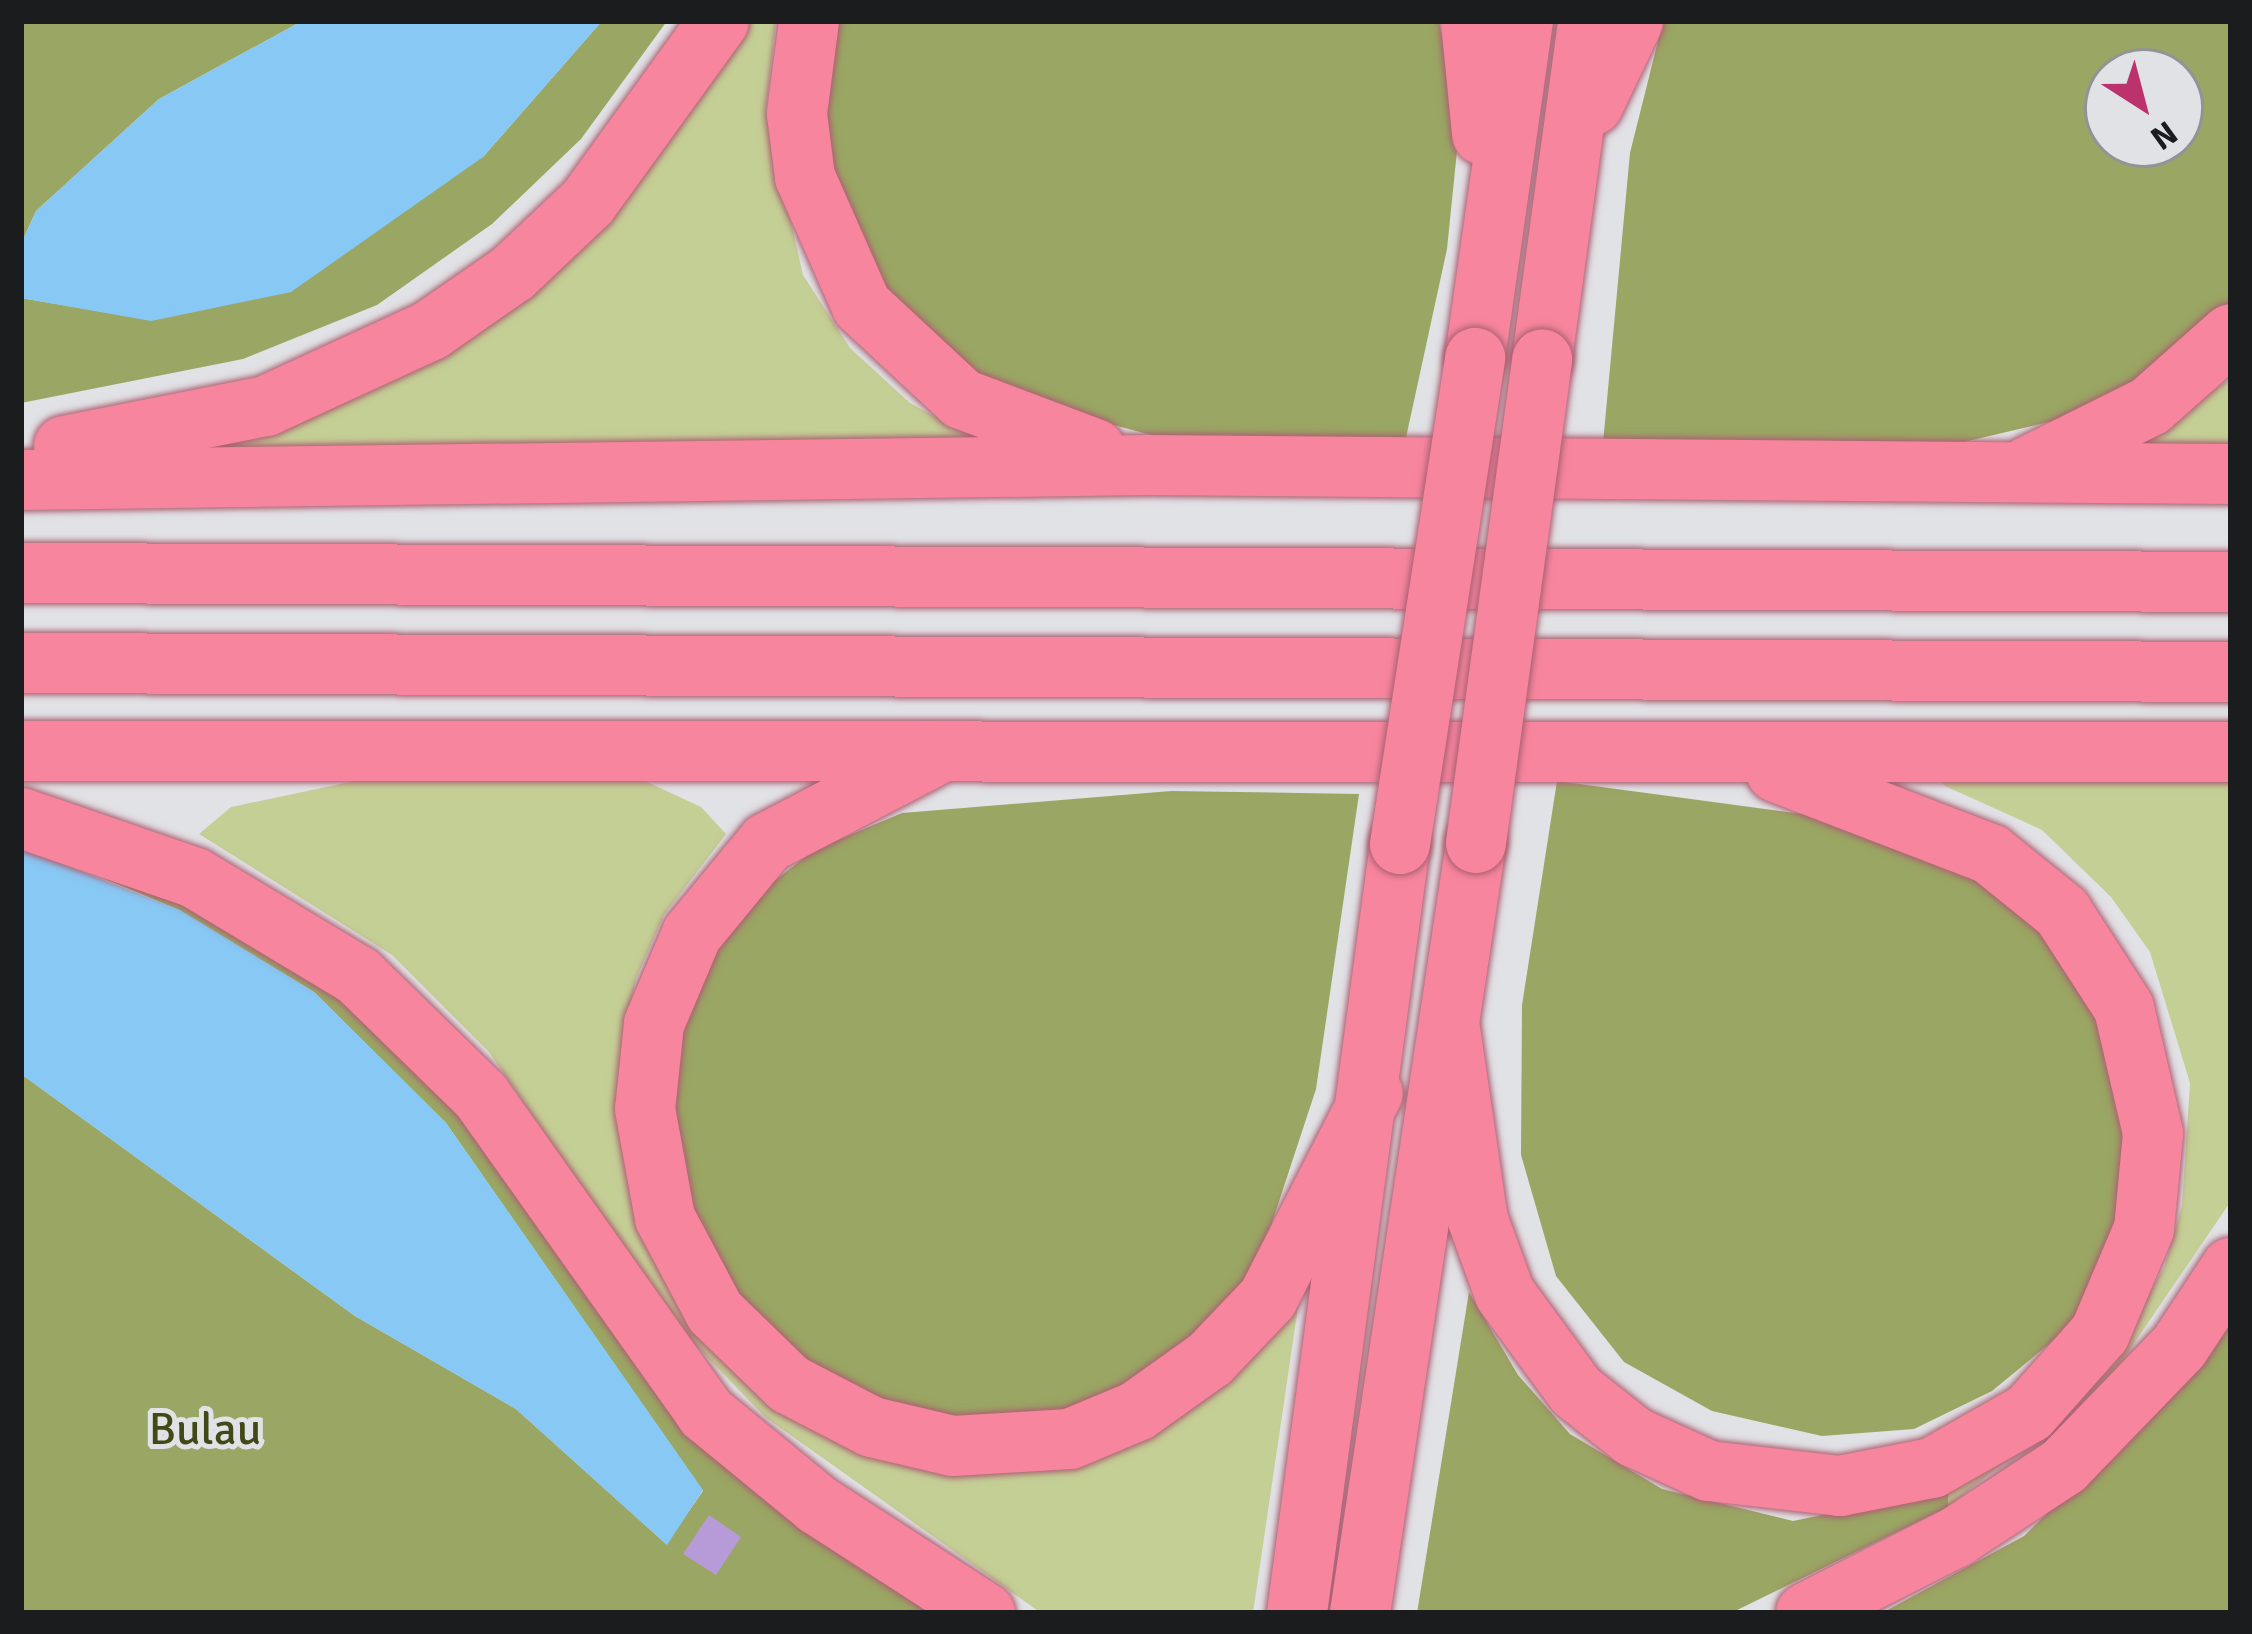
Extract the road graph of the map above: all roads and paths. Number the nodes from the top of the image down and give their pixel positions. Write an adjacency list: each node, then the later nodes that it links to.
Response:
1 (719, 21): 10 (highway)
2 (808, 21): 11 (highway)
3 (1471, 21): 8 (highway)
4 (1523, 21): 8 (highway)
5 (1588, 21): 7 (highway)
6 (1634, 21): 7 (highway)
7 (1567, 159): 24 (highway, bridge)
8 (1478, 334): 25 (highway, bridge)
9 (2231, 334): 12 (highway)
10 (21, 451)
11 (1147, 465): 12 (highway); 14 (highway)
12 (2014, 473): 13 (highway)
13 (2231, 474)
14 (21, 480)
15 (21, 573): 16 (highway)
16 (2231, 582)
17 (21, 662): 18 (highway)
18 (2231, 672)
19 (947, 750): 20 (highway); 22 (highway); 25 (highway)
20 (21, 751)
21 (2231, 752): 22 (highway)
22 (1735, 758): 24 (highway)
23 (21, 818): 27 (highway)
24 (1449, 1022): 29 (highway)
25 (1373, 1093): 28 (highway)
26 (2231, 1268): 30 (highway)
27 (985, 1613)
28 (1298, 1613)
29 (1360, 1613)
30 (1806, 1613)

